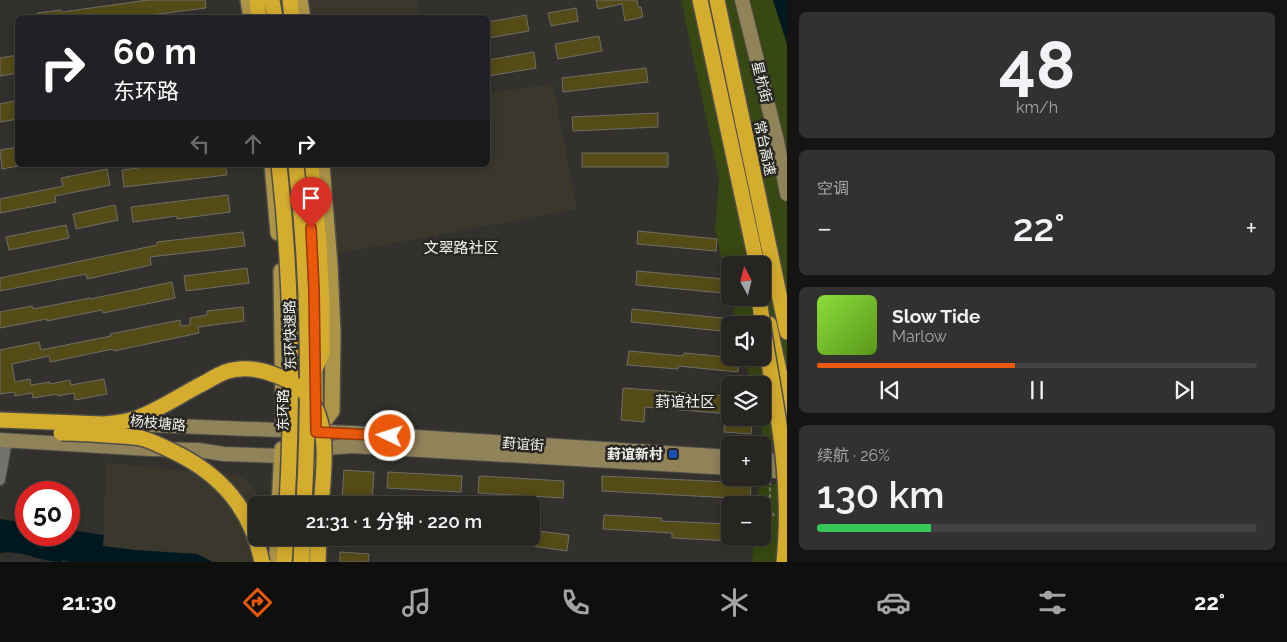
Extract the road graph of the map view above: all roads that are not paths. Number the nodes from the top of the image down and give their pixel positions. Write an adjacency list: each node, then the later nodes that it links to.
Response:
1 (248, 0): 12 (main road)
2 (256, 0): 13 (highway)
3 (272, 0): 14 (highway)
4 (282, 0): 15 (main road)
5 (290, 0): 16 (highway)
6 (300, 0): 17 (main road)
7 (700, 0): 26 (highway)
8 (717, 0): 30 (highway, 常台高速)
9 (721, 0): 27 (highway)
10 (742, 0): 25 (main road, 星杭街)
11 (751, 0): 18 (main road, 星杭街)
12 (250, 15)
13 (259, 15)
14 (274, 15)
15 (284, 15)
16 (292, 15)
17 (302, 15)
18 (787, 146)
19 (272, 167): 35 (main road, 东环路)
20 (279, 167): 50 (highway, 东环快速路, bridge)
21 (296, 167): 51 (highway, 东环快速路, bridge)
22 (305, 167): 31 (main road)
23 (311, 167): 31 (highway)
24 (322, 167): 36 (main road)
25 (787, 194)
26 (754, 256)
27 (787, 278)
28 (760, 306): 65 (highway, bridge)
29 (765, 306): 32 (highway)
30 (787, 332)
31 (315, 369): 36 (main road)
32 (787, 408)
33 (0, 413): 35 (main road, 杨枝塘路)
34 (0, 420): 53 (highway, bridge)
35 (283, 431): 36 (main road, 杨枝塘路); 41 (main road, 东环路)
36 (316, 432): 39 (main road); 42 (main road, 葑谊街)
37 (2, 437): 38 (main road, 杨枝塘路); 48 (street); 59 (highway, bridge)
38 (114, 446): 40 (main road, 杨枝塘路); 40 (main road, 杨枝塘路)
39 (316, 449): 41 (main road, 杨枝塘路); 45 (main road, 葑谊街); 52 (main road)
40 (224, 454): 41 (main road, 杨枝塘路)
41 (282, 456): 49 (main road, 东环路)
42 (721, 457)
43 (771, 460): 44 (main road)
44 (787, 461)
45 (721, 467)
46 (771, 471): 47 (main road)
47 (787, 472)
48 (0, 480)
49 (280, 496)
50 (287, 496)
51 (305, 496)
52 (313, 496)
53 (322, 496)
54 (277, 546): 60 (main road)
55 (285, 546): 61 (highway)
56 (302, 546): 62 (highway)
57 (311, 546): 63 (main road)
58 (319, 546): 64 (highway)
59 (262, 562)
60 (276, 562)
61 (284, 562)
62 (301, 562)
63 (310, 562)
64 (318, 562)
65 (784, 562)

